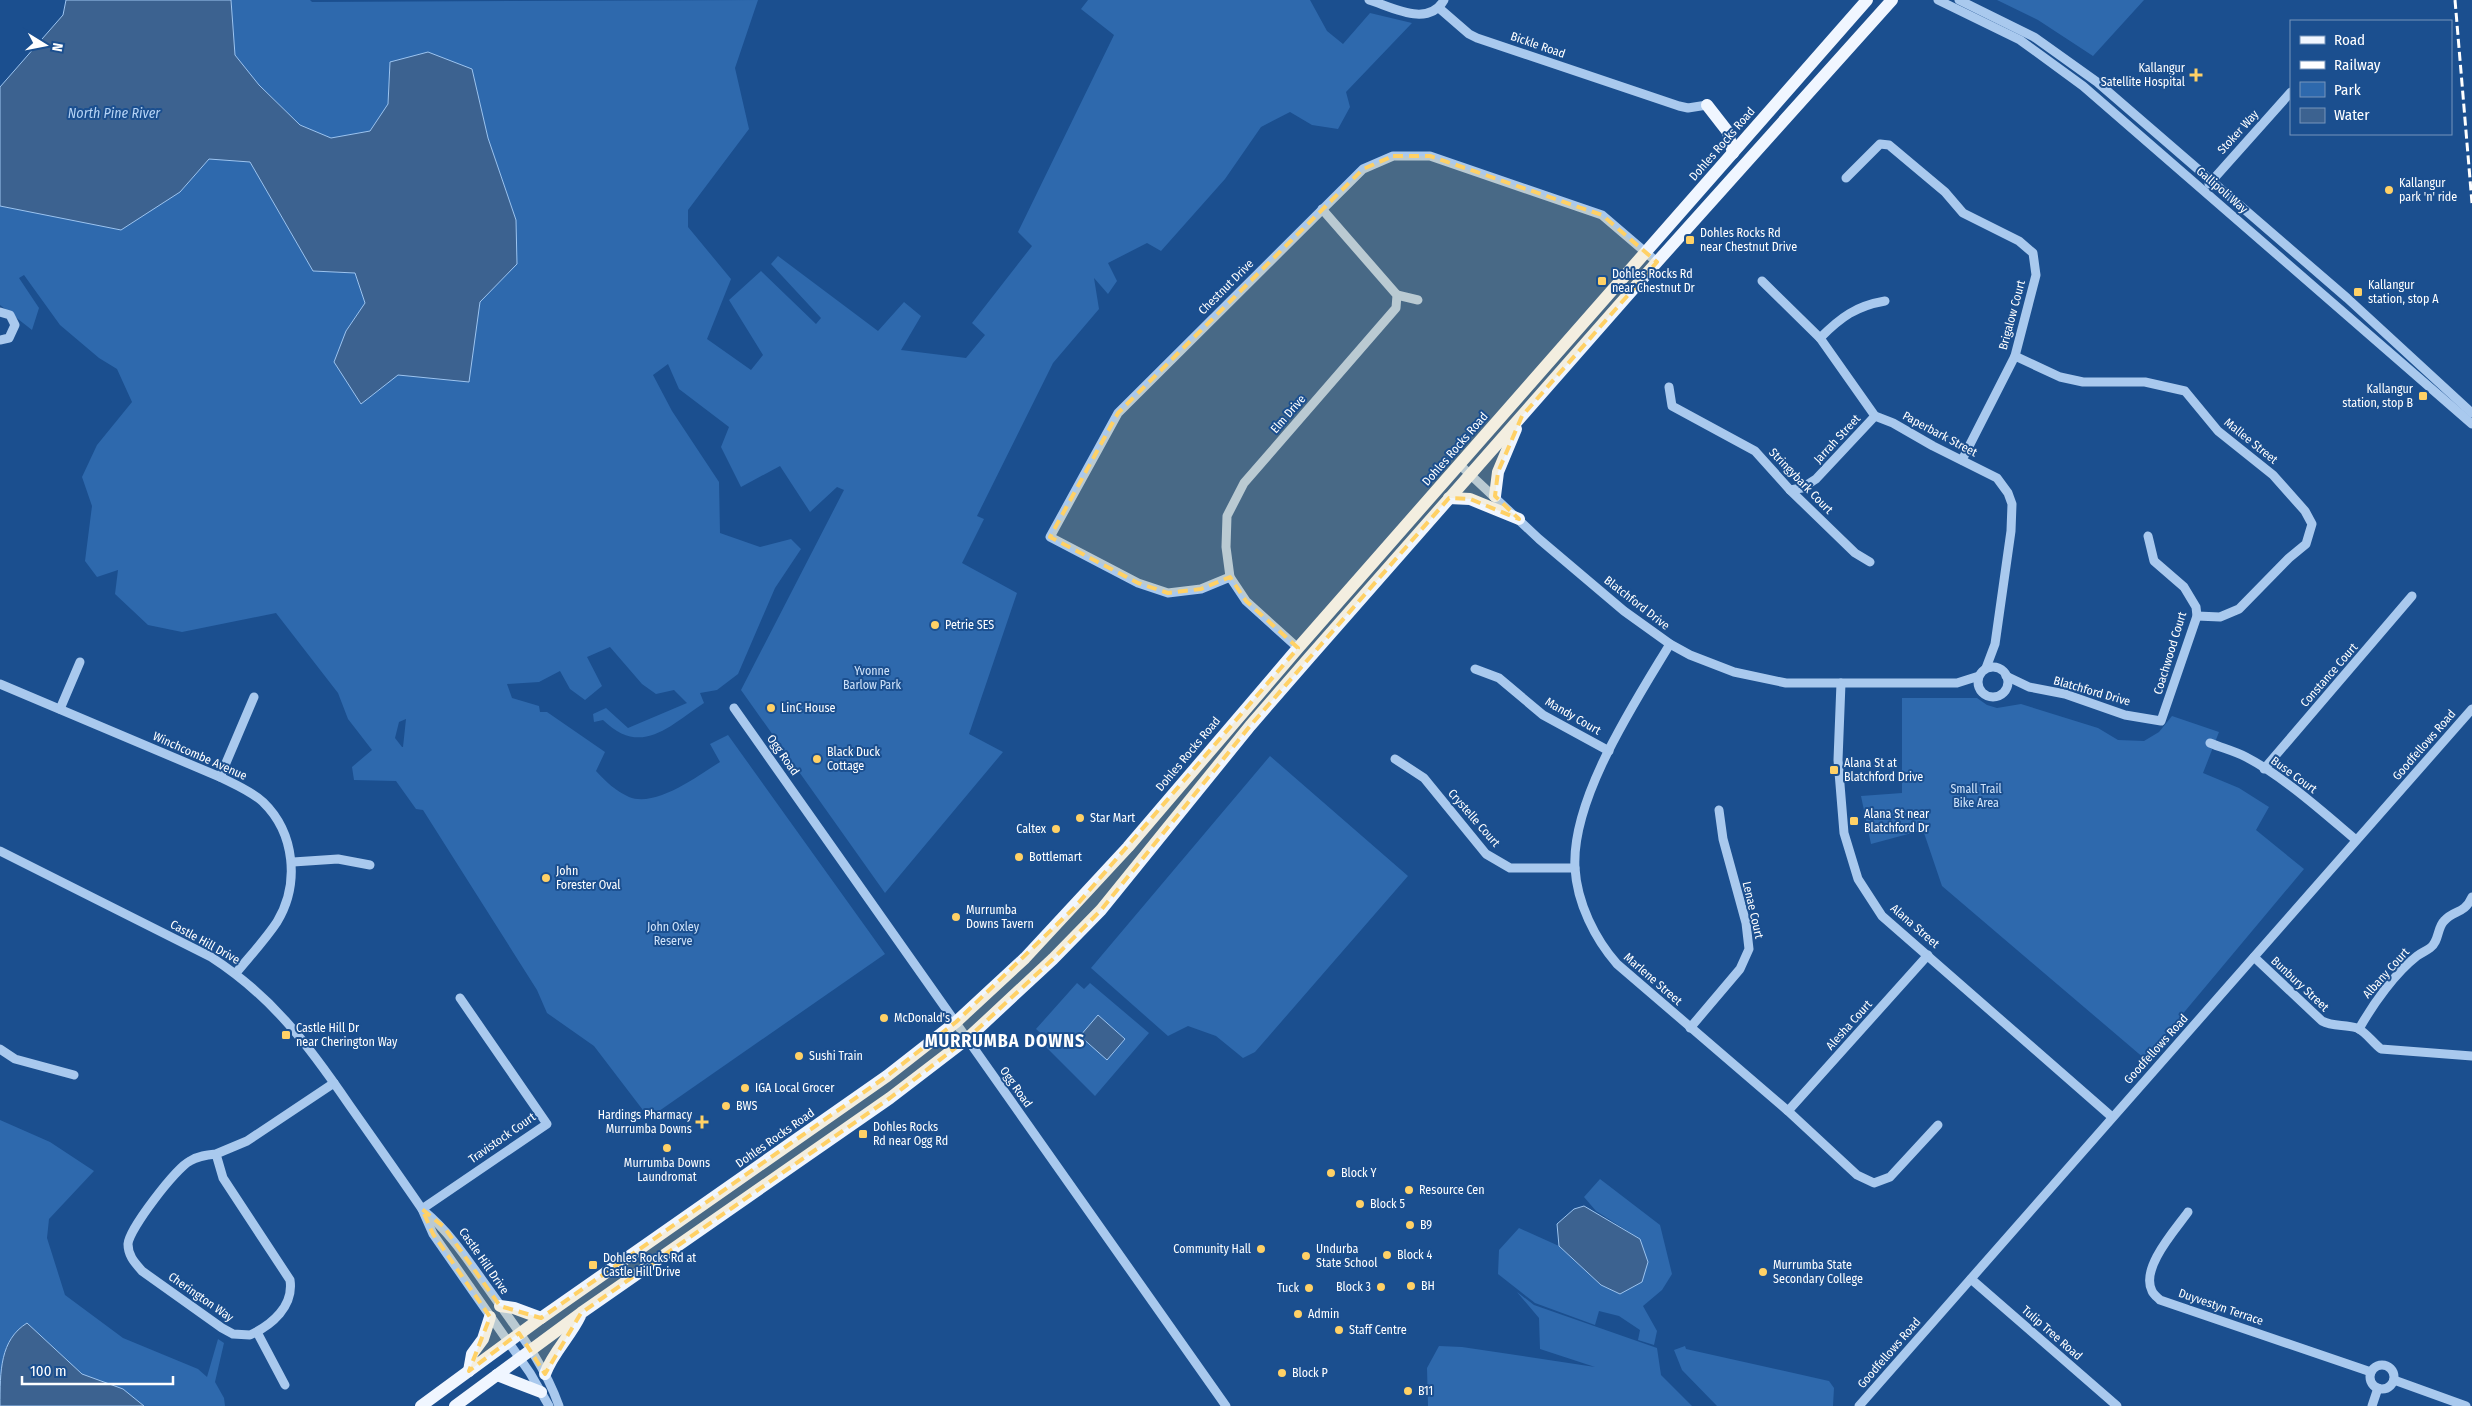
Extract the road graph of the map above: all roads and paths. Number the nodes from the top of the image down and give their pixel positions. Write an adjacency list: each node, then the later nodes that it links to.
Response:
1 (1369, 0): 7 (street)
2 (1444, 0): 7 (street)
3 (1867, 0): 10 (main road, Dohles Rocks Road)
4 (1892, 0): 16 (main road)
5 (1938, 0): 13 (street, Gallipoli Way)
6 (1959, 0): 12 (street, Gallipoli Way)
7 (1438, 8): 9 (street, Bickle Road)
8 (2290, 93): 12 (street, Stoker Way)
9 (1707, 105): 10 (main road)
10 (1733, 153): 15 (main road, Dohles Rocks Road)
11 (1846, 178): 24 (street, Brigalow Court)
12 (2212, 181): 13 (street, Stoker Way); 26 (street, Gallipoli Way)
13 (2204, 190): 29 (street, Gallipoli Way)
14 (1322, 209): 15 (street, Chestnut Drive); 18 (street); 39 (street, Chestnut Drive)
15 (1646, 252): 16 (street, Chestnut Drive); 31 (main road, Dohles Rocks Road)
16 (1657, 262): 27 (main road)
17 (1762, 281): 22 (street)
18 (1397, 295): 19 (street); 39 (street, Elm Drive)
19 (1418, 300)
20 (1885, 301): 22 (street)
21 (0, 312): 23 (street)
22 (1820, 338): 28 (street)
23 (0, 340)
24 (2015, 356): 30 (street, Brigalow Court); 41 (street, Mallee Street)
25 (1669, 387): 33 (street, Stringybark Court)
26 (2472, 413)
27 (1522, 416): 32 (main road); 34 (main road)
28 (1875, 416): 30 (street, Paperbark Street); 33 (street, Jarrah Street)
29 (2472, 424)
30 (1962, 460): 43 (street, Paperbark Street)
31 (1460, 465): 32 (street, Blatchford Drive); 44 (main road, Dohles Rocks Road)
32 (1471, 474): 34 (street, Blatchford Drive); 35 (main road)
33 (1790, 490): 38 (street, Stringybark Court)
34 (1495, 496): 36 (street, Blatchford Drive)
35 (1450, 498): 36 (main road); 80 (main road)
36 (1519, 519): 42 (street, Blatchford Drive)
37 (2148, 536): 41 (street, Coachwood Court)
38 (1870, 562)
39 (1230, 577): 44 (street, Elm Drive)
40 (2412, 596): 64 (street, Constance Court)
41 (2197, 616): 60 (street, Coachwood Court)
42 (1670, 644): 50 (street, Blatchford Drive); 62 (street, Marlene Street)
43 (1995, 644): 46 (street, Paperbark Street); 48 (street, Paperbark Street)
44 (1298, 648): 77 (main road, Dohles Rocks Road)
45 (80, 662): 58 (street)
46 (1986, 668): 48 (street); 49 (street)
47 (1475, 669): 62 (street, Mandy Court)
48 (2004, 673): 53 (street, Blatchford Drive); 55 (street)
49 (1979, 676): 51 (street, Blatchford Drive); 54 (street)
50 (1841, 683): 51 (street, Blatchford Drive); 73 (street, Alana Street)
51 (1957, 683): 54 (street, Blatchford Drive)
52 (0, 684): 58 (street, Winchcombe Avenue)
53 (2029, 687): 55 (street, Blatchford Drive); 60 (street, Blatchford Drive)
54 (1980, 690): 55 (street)
55 (2005, 690)
56 (254, 697): 65 (street)
57 (734, 708): 77 (street, Ogg Road)
58 (60, 709): 65 (street, Winchcombe Avenue)
59 (2472, 709): 67 (street, Goodfellows Road)
60 (2148, 718)
61 (2210, 743): 64 (street, Buse Court)
62 (1609, 751): 71 (street, Marlene Street)
63 (1395, 759): 71 (street, Crystelle Court)
64 (2264, 769): 67 (street, Buse Court)
65 (220, 777): 69 (street, Winchcombe Avenue)
66 (1719, 810): 78 (street, Lenae Court)
67 (2356, 840): 74 (street, Goodfellows Road)
68 (0, 852): 75 (street, Castle Hill Drive)
69 (293, 862): 70 (street); 75 (street, Winchcombe Avenue)
70 (370, 865)
71 (1575, 868): 78 (street, Marlene Street)
72 (2472, 897): 79 (street, Albany Court)
73 (1928, 955): 85 (street, Alesha Court); 86 (street, Alana Street)
74 (2254, 957): 79 (street, Bunbury Street); 86 (street, Goodfellows Road)
75 (236, 973): 84 (street, Castle Hill Drive)
76 (460, 998): 89 (street, Travistock Court)
77 (956, 1022): 80 (street, Ogg Road); 95 (main road, Dohles Rocks Road)
78 (1690, 1028): 85 (street, Marlene Street)
79 (2359, 1029): 82 (street)
80 (967, 1039): 93 (main road); 113 (street, Ogg Road)
81 (0, 1049): 83 (street)
82 (2472, 1056)
83 (74, 1075)
84 (334, 1083): 88 (street, Cherington Way); 89 (street, Castle Hill Drive)
85 (1788, 1111): 87 (street, Marlene Street)
86 (2112, 1117): 91 (street, Goodfellows Road)
87 (1938, 1124)
88 (216, 1154): 96 (street); 96 (street, Cherington Way)
89 (422, 1209): 92 (street, Castle Hill Drive); 94 (street, Castle Hill Drive)
90 (2188, 1212): 102 (street, Duyvestyn Terrace)
91 (1971, 1279): 114 (street, Goodfellows Road); 115 (street, Tulip Tree Road)
92 (500, 1306): 95 (main road); 97 (street, Castle Hill Drive)
93 (581, 1313): 99 (main road); 103 (main road)
94 (490, 1317): 98 (street, Castle Hill Drive); 101 (main road)
95 (541, 1318): 97 (main road, Dohles Rocks Road)
96 (257, 1332): 106 (street)
97 (519, 1333): 98 (main road, Dohles Rocks Road); 99 (street, Castle Hill Drive)
98 (508, 1341): 100 (street, Castle Hill Drive); 101 (main road, Dohles Rocks Road)
99 (531, 1350): 100 (main road); 103 (street, Castle Hill Drive)
100 (520, 1358): 104 (main road); 108 (street, Castle Hill Drive)
101 (469, 1371): 109 (main road, Dohles Rocks Road)
102 (2371, 1372): 105 (street); 107 (street)
103 (545, 1374): 112 (street, Castle Hill Drive)
104 (497, 1375): 108 (main road); 110 (main road)
105 (2394, 1380): 107 (street); 117 (street)
106 (285, 1385)
107 (2378, 1388): 116 (street)
108 (541, 1392): 111 (street, Castle Hill Drive)
109 (421, 1406)
110 (455, 1406)
111 (549, 1406)
112 (559, 1406)
113 (1226, 1406)
114 (1859, 1406)
115 (2117, 1406)
116 (2372, 1406)
117 (2466, 1406)

